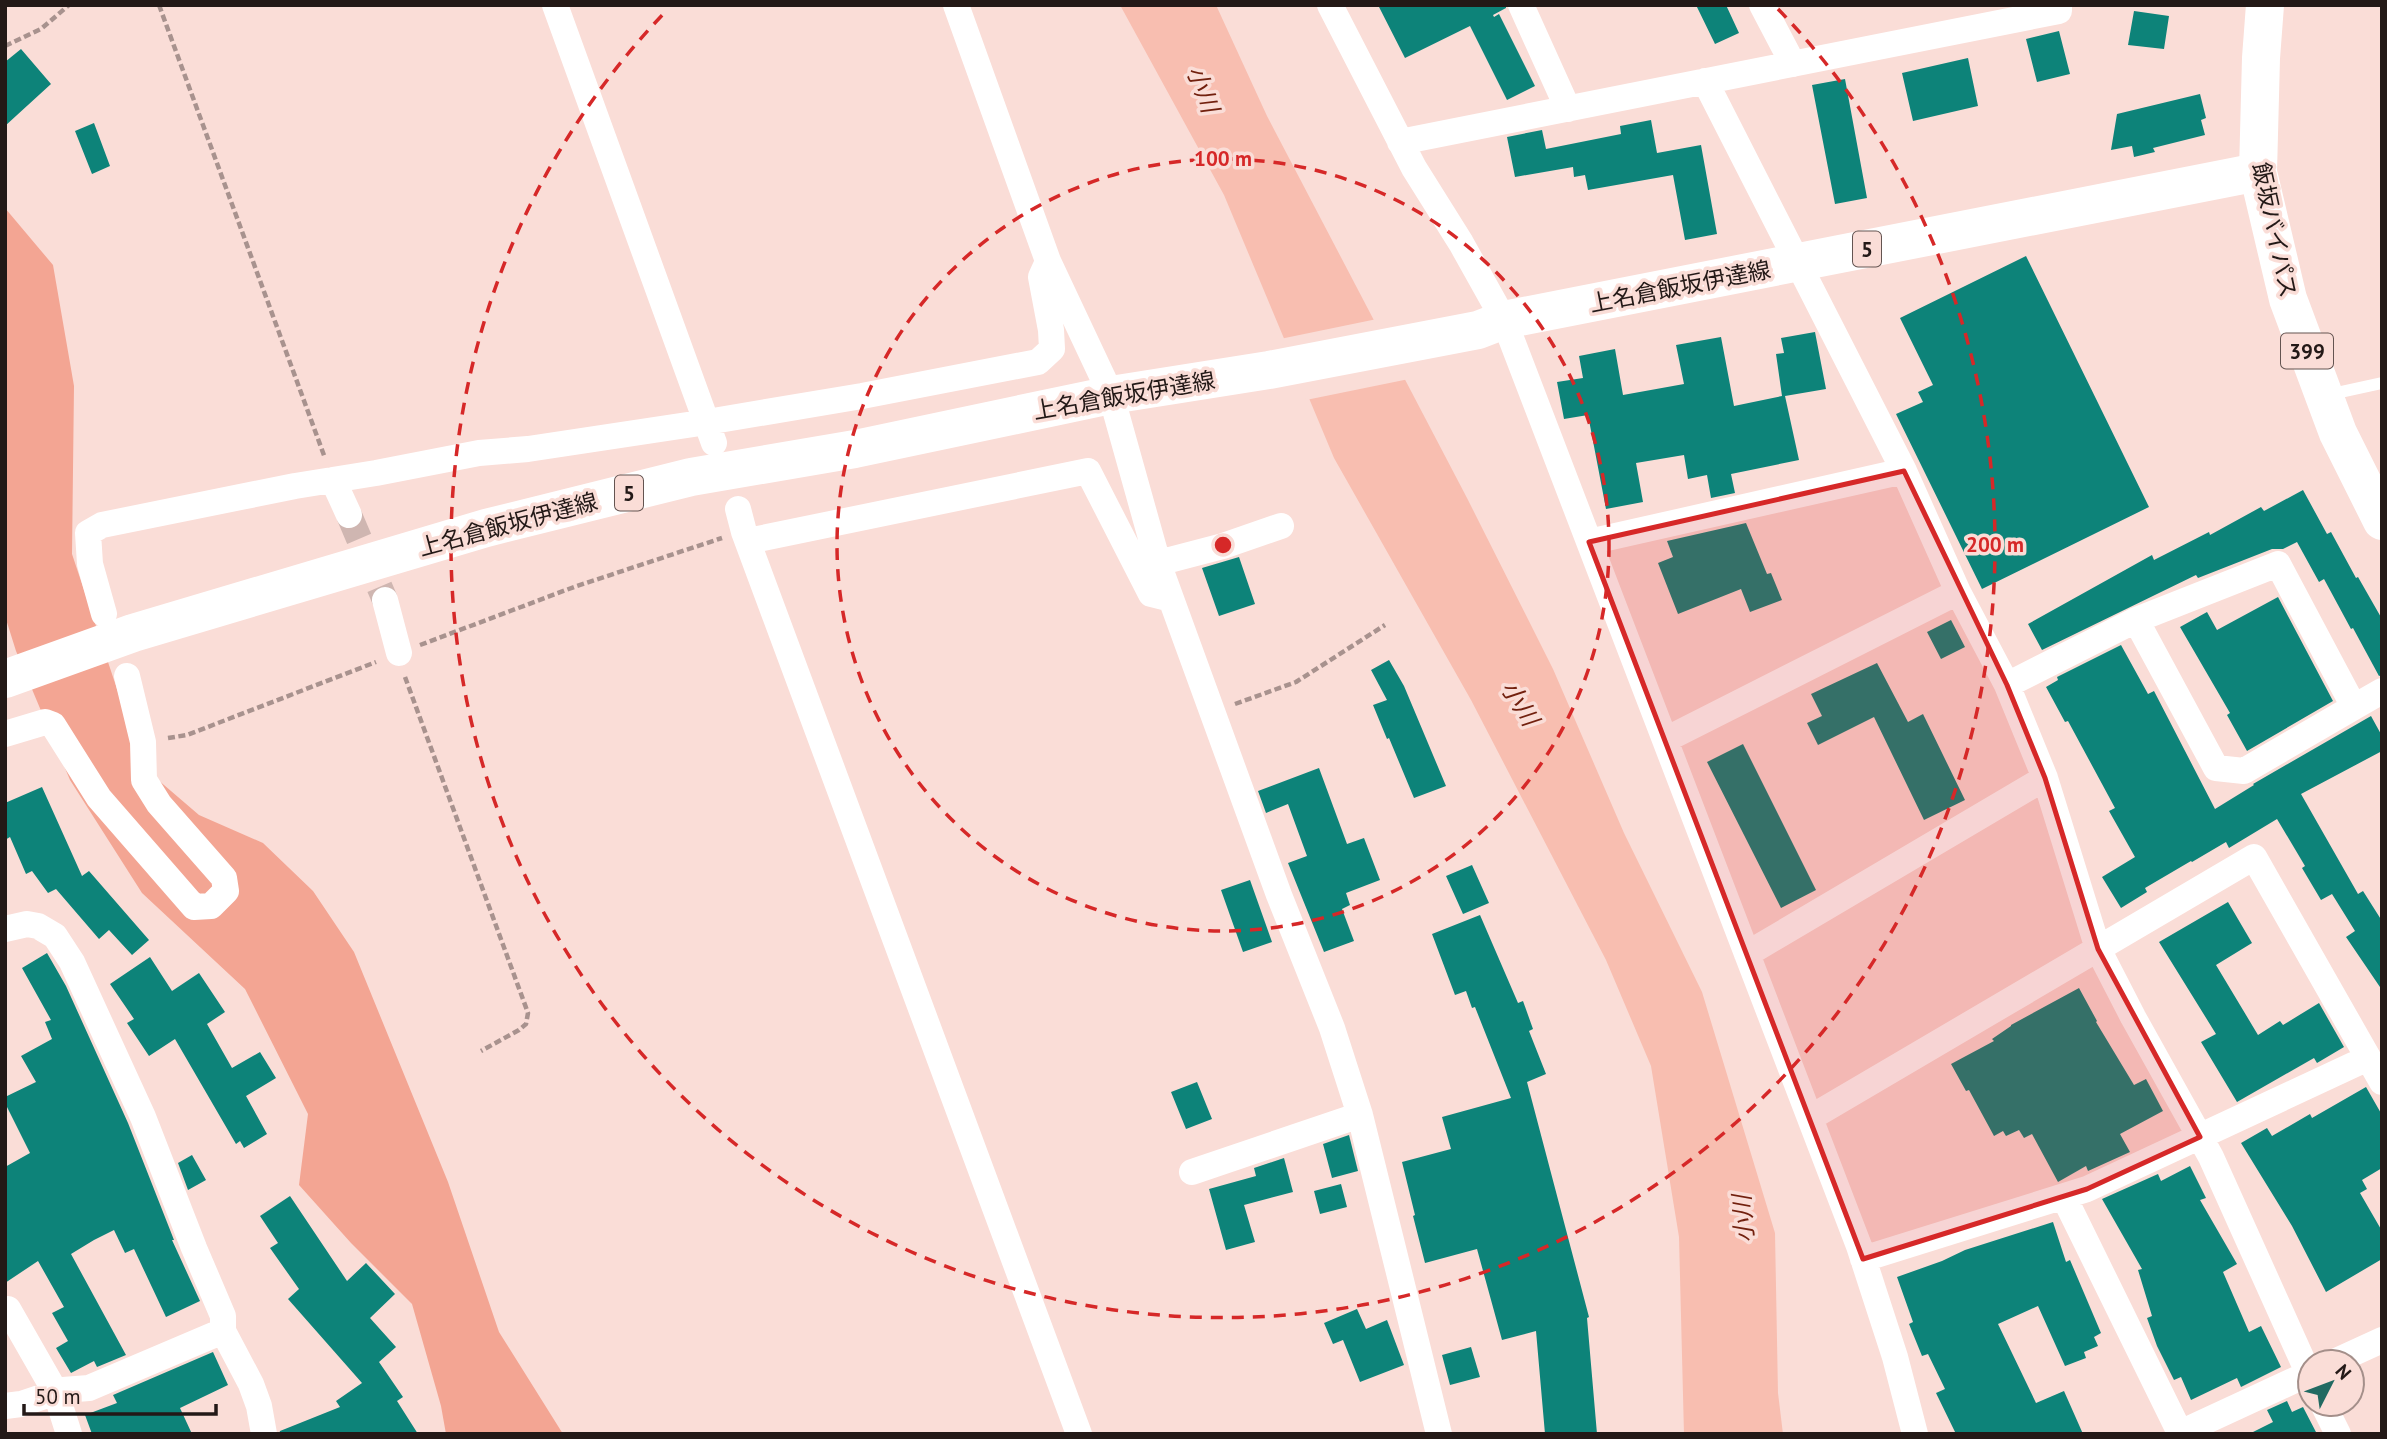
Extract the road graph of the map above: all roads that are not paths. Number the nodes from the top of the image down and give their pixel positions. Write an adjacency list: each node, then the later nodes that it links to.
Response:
1 (555, 5): 19 (street)
2 (956, 5): 13 (street)
3 (1330, 5): 11 (street)
4 (1521, 5): 10 (street)
5 (1762, 5): 8 (street)
6 (2060, 5): 8 (street)
7 (2265, 5): 12 (main road, 飯坂バイパス / 399)
8 (1793, 64): 9 (street)
9 (1705, 81): 10 (street); 14 (street)
10 (1568, 109): 11 (street)
11 (1400, 142): 15 (street)
12 (2258, 172): 14 (main road, 上名倉飯坂伊達線 / 5); 18 (main road, 飯坂バイパス / 399)
13 (1048, 261): 17 (street); 19 (street)
14 (1798, 263): 15 (main road, 上名倉飯坂伊達線 / 5); 20 (street)
15 (1491, 325): 17 (main road, 上名倉飯坂伊達線 / 5); 25 (street)
16 (2382, 383): 18 (lane)
17 (1111, 395): 26 (street); 34 (main road, 上名倉飯坂伊達線 / 5)
18 (2324, 396): 23 (main road, 飯坂バイパス / 399)
19 (710, 432): 21 (street)
20 (1904, 471): 25 (street); 27 (street)
21 (333, 480): 22 (street); 30 (street)
22 (349, 515)
23 (2382, 521)
24 (1281, 526): 26 (street)
25 (1589, 542): 39 (street)
26 (1158, 563): 28 (street)
27 (1958, 592): 35 (street); 39 (street)
28 (1171, 599): 46 (street); 64 (street)
29 (385, 600): 32 (street)
30 (104, 614)
31 (2136, 620): 35 (street); 37 (street); 37 (street)
32 (399, 653)
33 (127, 676): 38 (street)
34 (5, 679)
35 (2007, 685): 40 (street)
36 (2382, 691): 37 (street)
37 (2354, 707)
38 (5, 734)
39 (1665, 740): 43 (street)
40 (2045, 778): 42 (street); 43 (street)
41 (5, 929): 53 (street)
42 (2098, 949): 44 (street); 47 (street); 48 (street)
43 (1747, 954): 47 (street)
44 (2368, 1058): 45 (street); 48 (street)
45 (2382, 1082)
46 (1360, 1115): 49 (street); 65 (street)
47 (1810, 1118): 51 (street)
48 (2200, 1137): 50 (street); 55 (street)
49 (1192, 1172)
50 (2064, 1197): 51 (street); 61 (street)
51 (1863, 1259): 66 (street)
52 (8, 1309): 58 (street)
53 (223, 1331): 58 (street); 63 (street)
54 (2382, 1340): 56 (street)
55 (2297, 1348)
56 (2365, 1348)
57 (2296, 1381): 61 (street)
58 (56, 1393): 59 (street); 62 (street)
59 (5, 1406)
60 (2330, 1418): 67 (street)
61 (2179, 1433)
62 (69, 1434)
63 (264, 1434)
64 (1079, 1434)
65 (1439, 1434)
66 (1915, 1434)
67 (2338, 1434)

